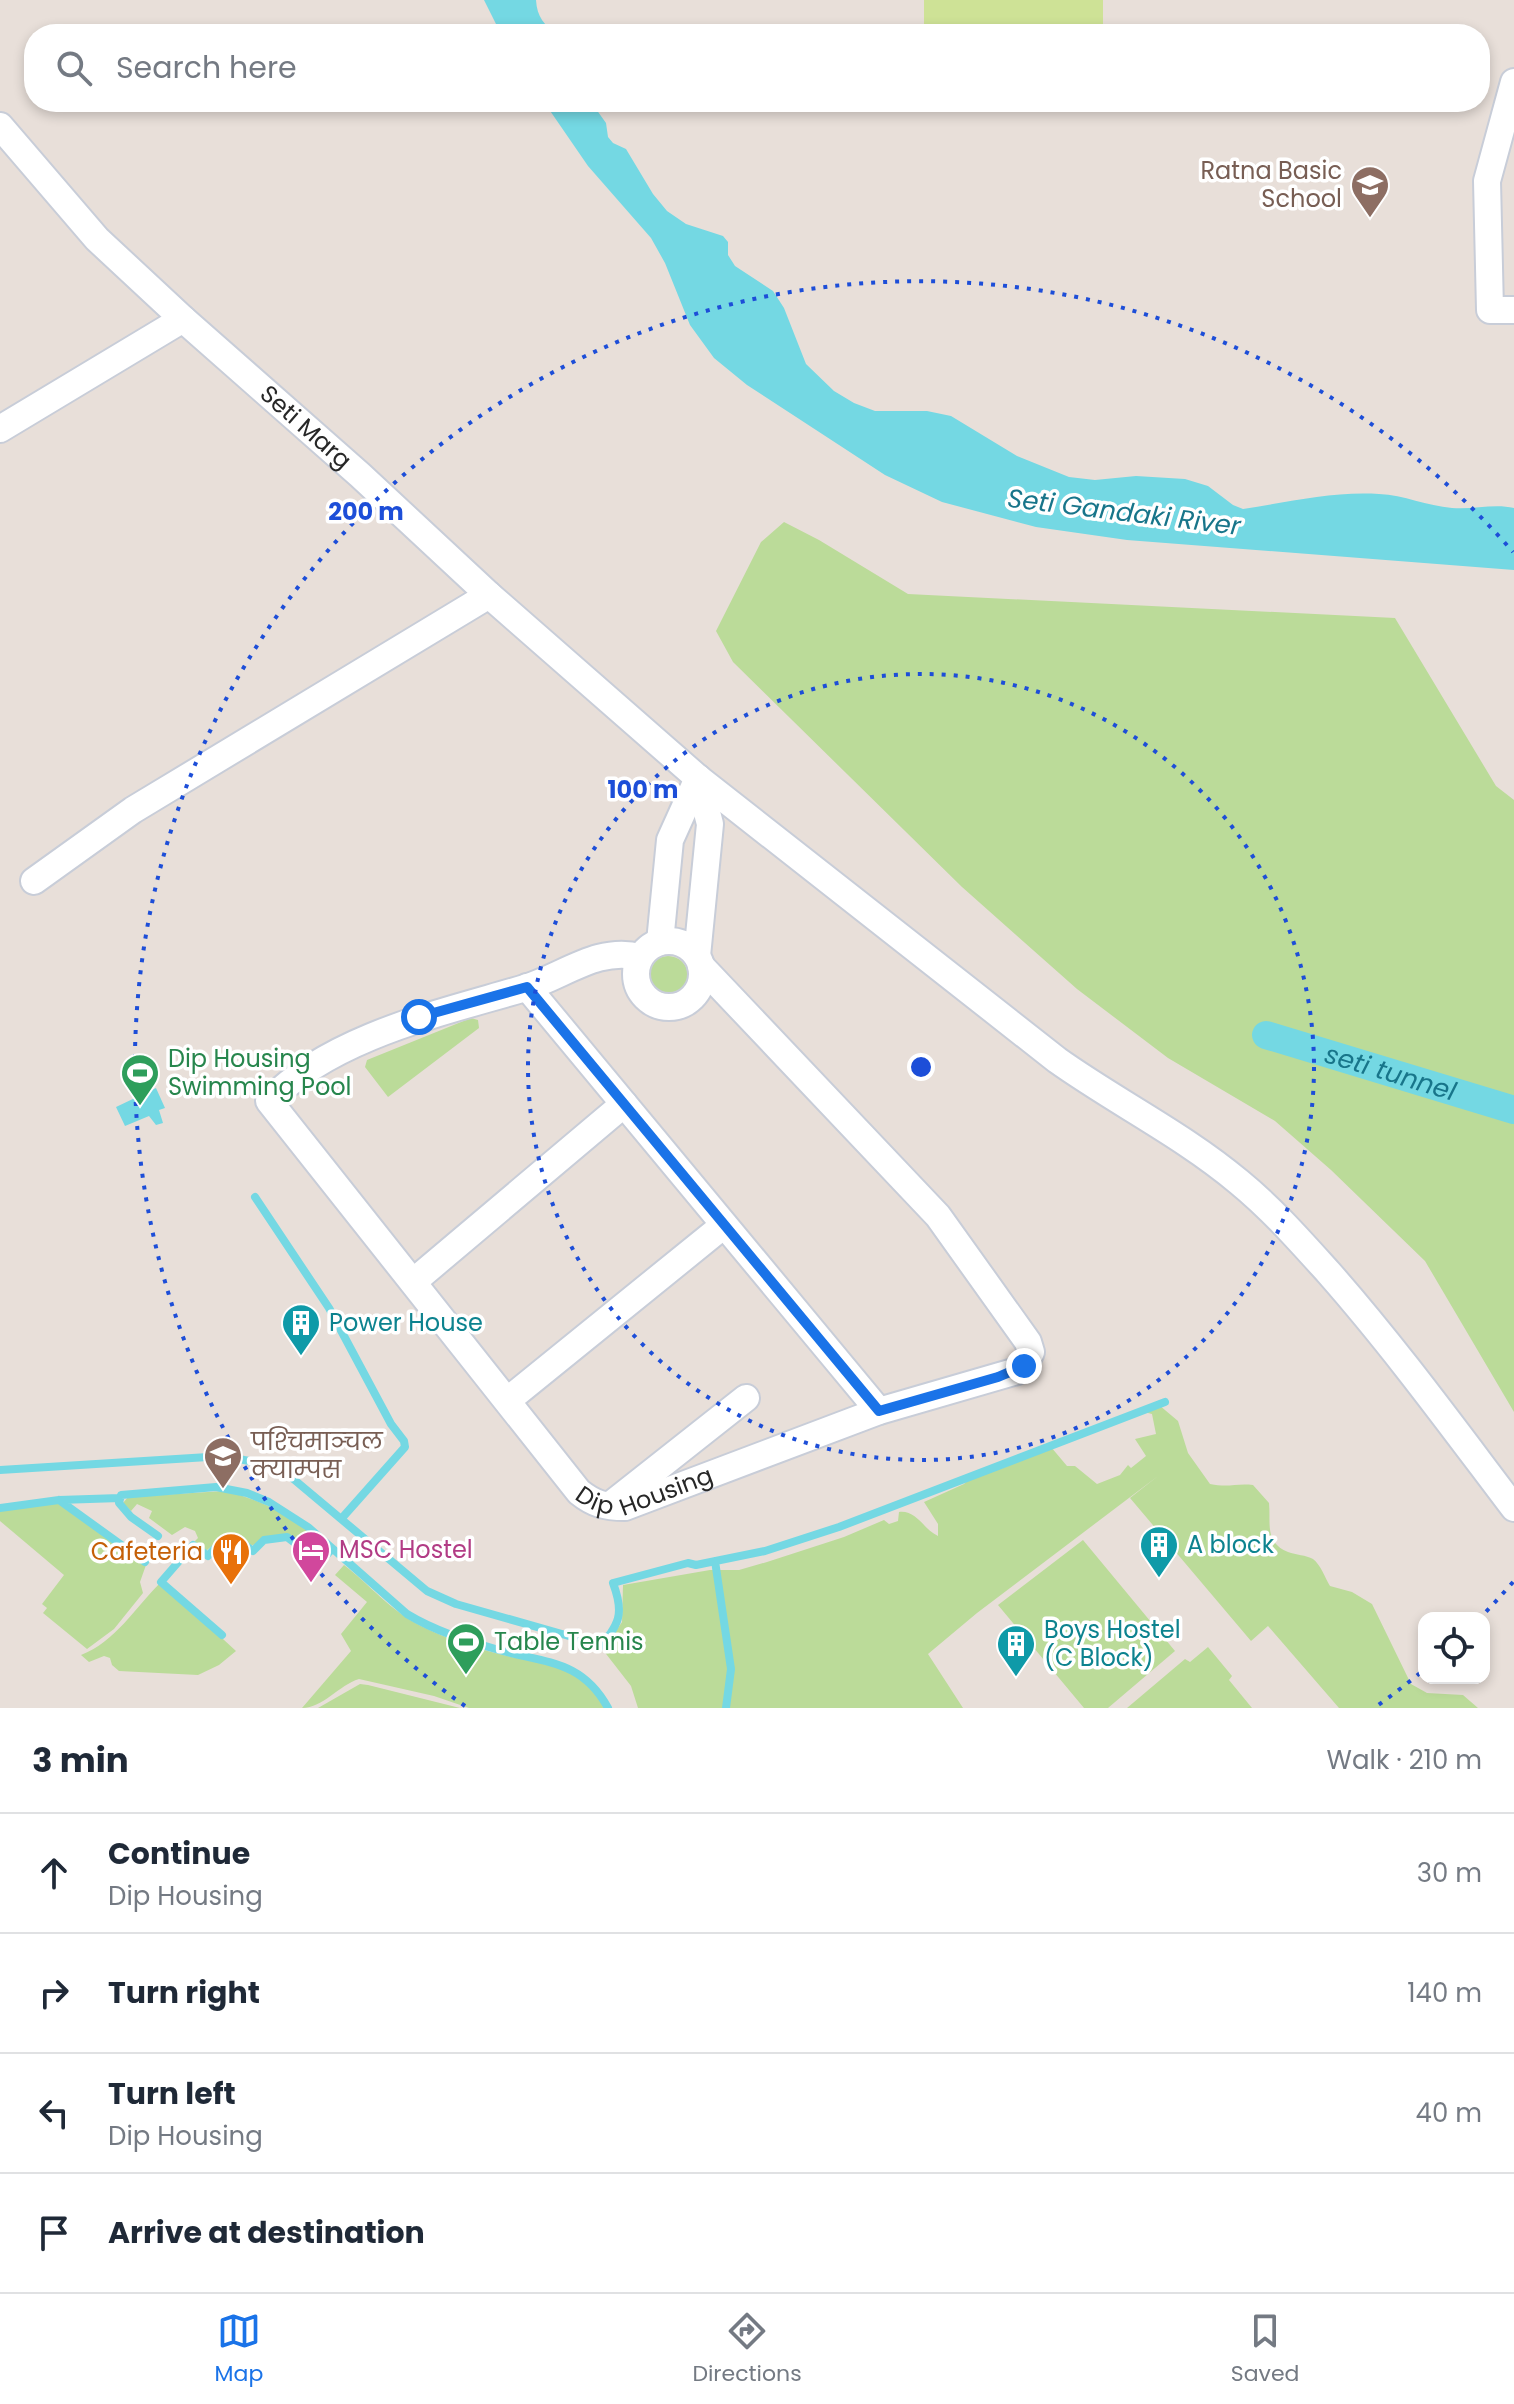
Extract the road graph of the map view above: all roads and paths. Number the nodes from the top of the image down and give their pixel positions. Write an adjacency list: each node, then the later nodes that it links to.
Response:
1 (1514, 82): 3 (street)
2 (0, 126): 4 (street, Seti Marg)
3 (1514, 310)
4 (183, 319): 5 (street); 6 (street, Seti Marg)
5 (0, 429)
6 (489, 595): 7 (street, Seti Marg); 8 (street)
7 (698, 778): 9 (street); 10 (street); 19 (street, Seti Marg)
8 (34, 881)
9 (650, 950): 10 (street); 10 (street); 11 (street, Dip Housing)
10 (699, 961): 17 (street, Dip Housing)
11 (527, 987): 12 (street); 14 (street, Dip Housing)
12 (624, 1104): 13 (street); 14 (street)
13 (724, 1225): 16 (street); 17 (street)
14 (413, 1282): 16 (street, Dip Housing)
15 (746, 1398): 18 (street)
16 (508, 1400): 18 (street, Dip Housing)
17 (879, 1411): 18 (street, Dip Housing)
18 (608, 1507)
19 (1514, 1508)

